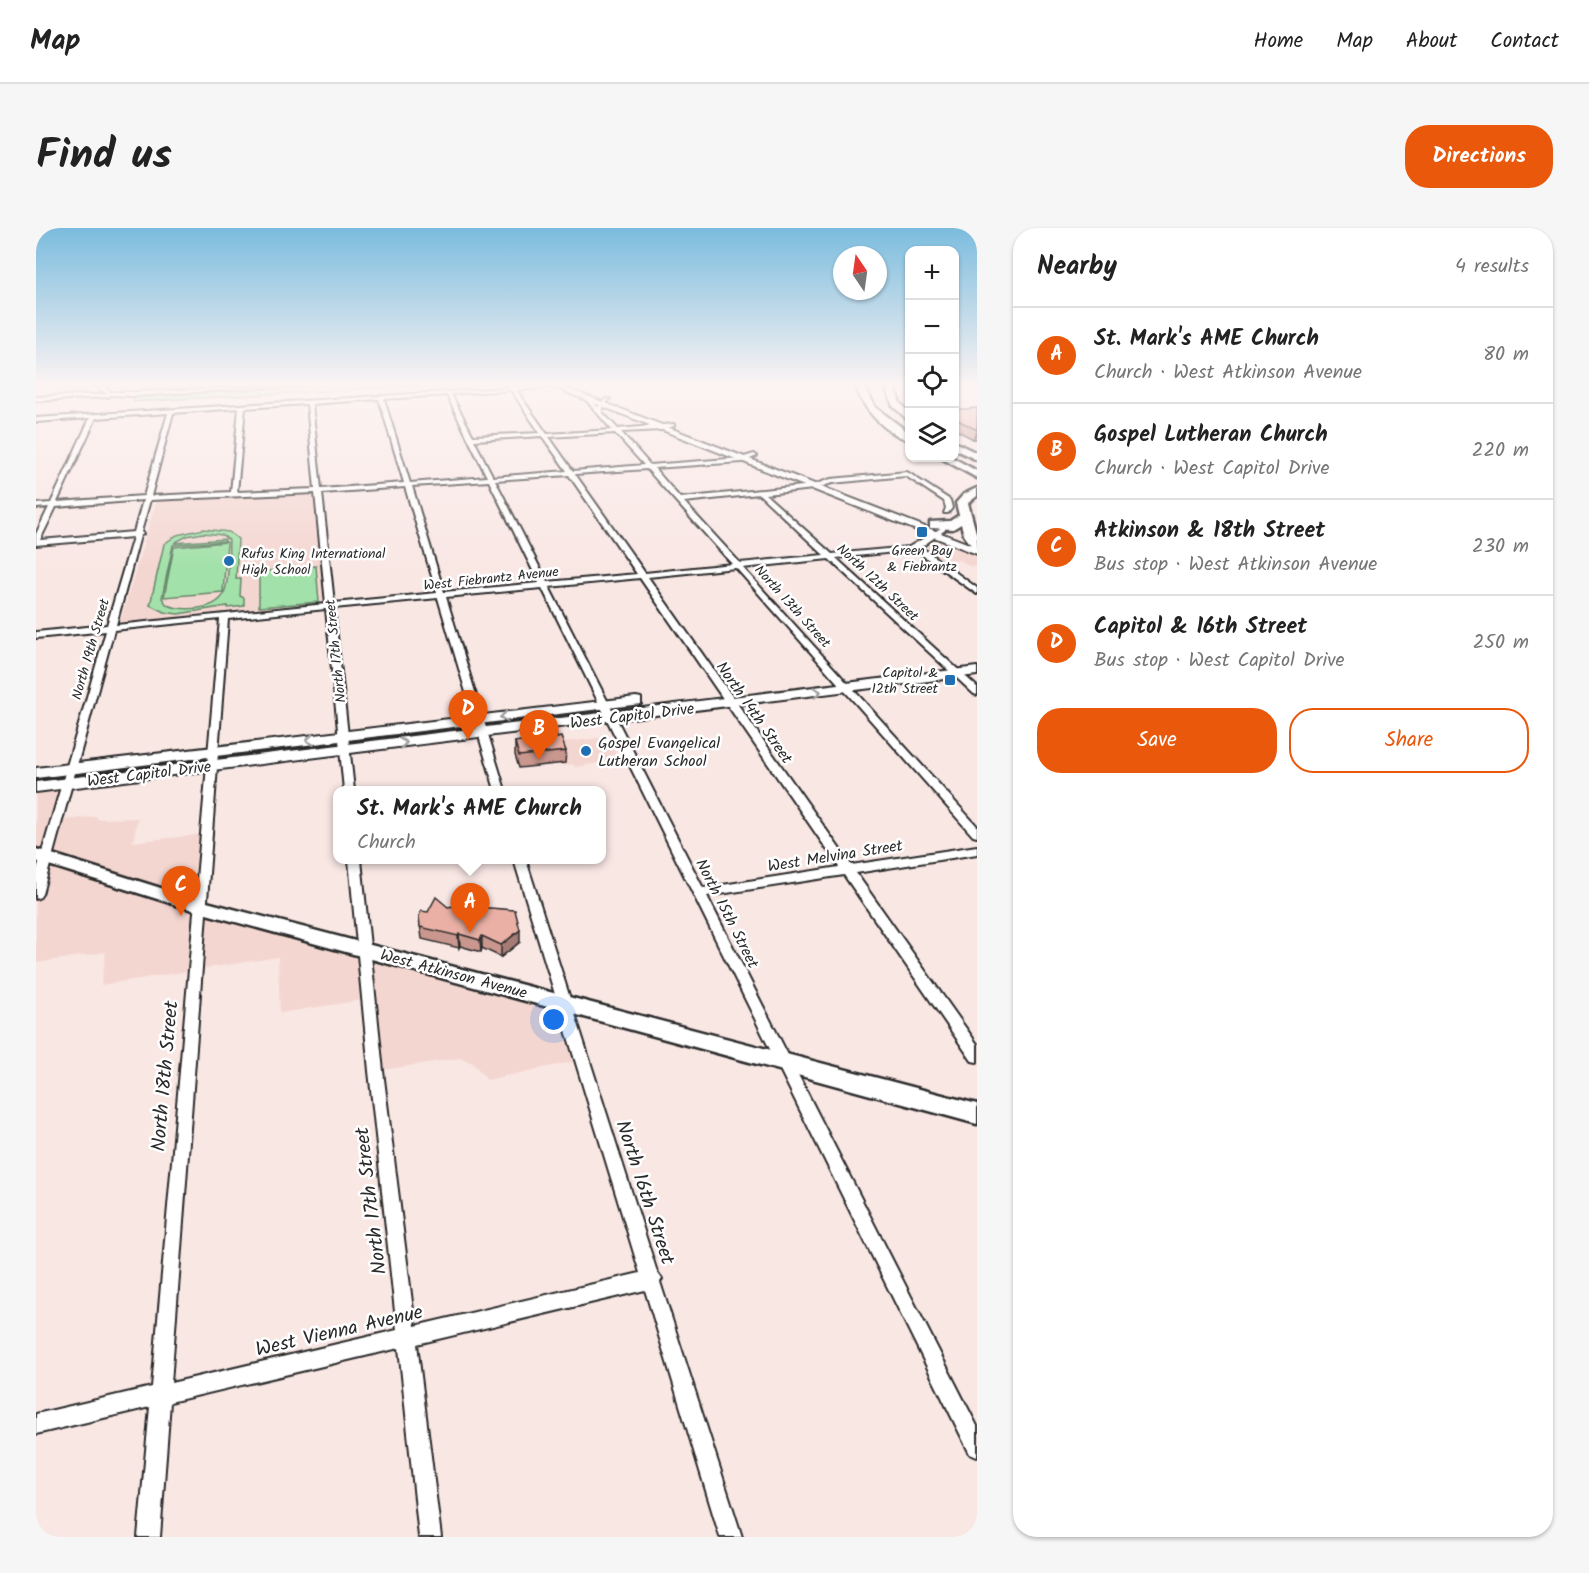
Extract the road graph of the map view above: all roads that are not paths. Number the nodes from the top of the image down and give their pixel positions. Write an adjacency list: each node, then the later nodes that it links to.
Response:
1 (80, 446): 31 (street)
2 (162, 446): 29 (street, North 19th Street)
3 (238, 446): 28 (street)
4 (313, 446): 26 (street, North 17th Street)
5 (396, 446): 23 (street)
6 (475, 446): 21 (street, North 15th Street)
7 (553, 446): 19 (street, North 14th Street)
8 (631, 446): 17 (street, North 13th Street)
9 (707, 446): 14 (main road)
10 (728, 446): 12 (main road)
11 (959, 450): 13 (highway)
12 (754, 456): 14 (street); 22 (main road)
13 (977, 459)
14 (742, 460): 17 (street); 24 (main road)
15 (954, 462): 20 (highway)
16 (958, 462): 18 (highway)
17 (650, 467): 19 (street); 30 (street, North 13th Street)
18 (977, 469)
19 (571, 472): 21 (street); 42 (street, North 14th Street)
20 (977, 476)
21 (491, 478): 23 (street); 43 (street, North 15th Street)
22 (823, 483): 24 (street); 33 (street); 35 (main road)
23 (408, 485): 26 (street); 45 (street)
24 (814, 487): 27 (street); 35 (main road)
25 (977, 491): 34 (highway)
26 (318, 492): 28 (street); 46 (street, North 17th Street)
27 (760, 492): 30 (street); 40 (street, North 12th Street)
28 (234, 494): 29 (street)
29 (148, 497): 31 (street); 36 (street, North 19th Street)
30 (679, 500): 41 (street, North 13th Street)
31 (53, 504): 32 (street); 37 (street)
32 (36, 506)
33 (946, 512)
34 (971, 517): 35 (highway); 38 (highway)
35 (937, 530): 38 (main road); 39 (street, West Fiebrantz Avenue)
36 (139, 534): 37 (street); 48 (street, North 19th Street)
37 (36, 542)
38 (976, 543)
39 (916, 547): 40 (street, West Fiebrantz Avenue); 44 (street)
40 (832, 557): 41 (street, West Fiebrantz Avenue); 51 (street, North 12th Street)
41 (739, 567): 42 (street, West Fiebrantz Avenue); 54 (street, North 13th Street)
42 (643, 577): 43 (street, West Fiebrantz Avenue); 56 (street, North 14th Street)
43 (544, 587): 45 (street, West Fiebrantz Avenue); 57 (street, North 15th Street)
44 (977, 592)
45 (441, 597): 46 (street, West Fiebrantz Avenue); 58 (street)
46 (330, 607): 47 (street, West Fiebrantz Avenue); 59 (street, North 17th Street)
47 (224, 618): 48 (street, West Fiebrantz Avenue); 60 (street, North 18th Street)
48 (112, 628): 49 (street, West Fiebrantz Avenue); 62 (street, North 19th Street)
49 (36, 635)
50 (977, 660): 51 (main road, West Capitol Drive)
51 (946, 664): 53 (street, North 12th Street); 54 (main road, West Capitol Drive)
52 (977, 671): 53 (main road, West Capitol Drive)
53 (957, 674): 54 (main road, West Capitol Drive); 55 (street, North 12th Street)
54 (842, 682): 56 (main road, West Capitol Drive); 66 (street, North 13th Street)
55 (977, 692)
56 (726, 697): 57 (main road, West Capitol Drive); 71 (street, North 14th Street)
57 (607, 711): 58 (main road, West Capitol Drive); 72 (street, North 15th Street)
58 (480, 726): 59 (main road, West Capitol Drive); 64 (street)
59 (344, 743): 60 (main road, West Capitol Drive); 63 (street, North 17th Street)
60 (212, 759): 62 (main road, West Capitol Drive); 74 (street, North 18th Street)
61 (36, 773): 62 (main road, West Capitol Drive)
62 (69, 776): 65 (main road, West Capitol Drive); 68 (street, North 19th Street)
63 (349, 786)
64 (499, 786)
65 (36, 787)
66 (977, 832)
67 (977, 850): 71 (street, West Melvina Street)
68 (41, 857): 73 (street, North 19th Street); 74 (street, West Atkinson Avenue)
69 (355, 864): 75 (street, North 17th Street)
70 (521, 864): 76 (street, North 16th Street)
71 (847, 870): 72 (street, West Melvina Street); 77 (street, North 14th Street)
72 (698, 893): 78 (street, North 15th Street)
73 (36, 894)
74 (199, 906): 75 (street, West Atkinson Avenue); 82 (street, North 18th Street)
75 (364, 949): 76 (street, West Atkinson Avenue); 81 (street, North 17th Street)
76 (565, 1003): 78 (street, West Atkinson Avenue); 80 (street, North 16th Street)
77 (977, 1056)
78 (785, 1062): 79 (street, West Atkinson Avenue); 84 (street, North 15th Street)
79 (977, 1114)
80 (653, 1280): 81 (street, West Vienna Avenue); 87 (street, North 16th Street)
81 (406, 1338): 82 (street, West Vienna Avenue); 86 (street, North 17th Street)
82 (160, 1395): 83 (street, West Vienna Avenue); 85 (street, North 18th Street)
83 (36, 1424)
84 (977, 1447)
85 (149, 1537)
86 (430, 1537)
87 (731, 1537)

